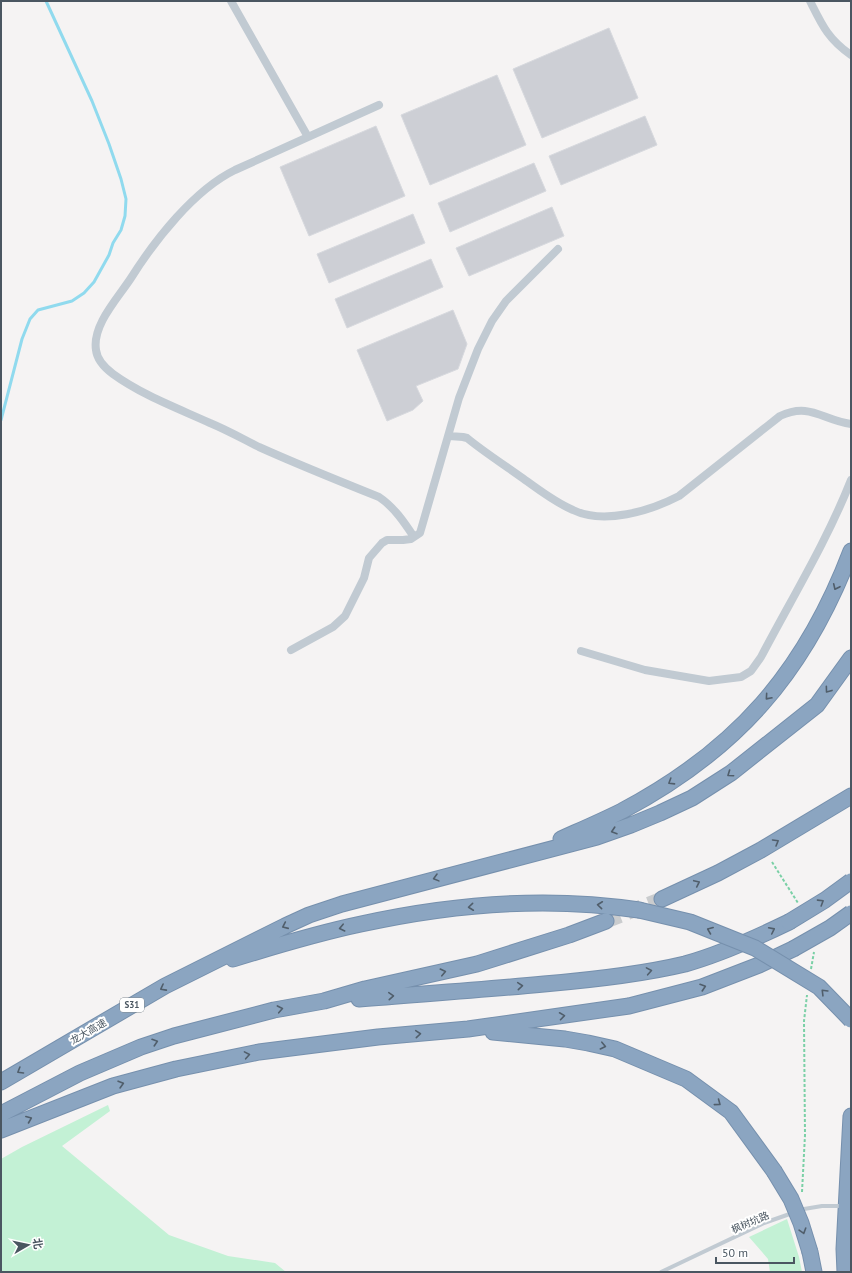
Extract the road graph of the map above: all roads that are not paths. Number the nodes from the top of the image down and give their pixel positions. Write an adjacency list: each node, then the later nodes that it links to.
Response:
1 (231, 1): 5 (street)
2 (810, 1): 3 (street)
3 (851, 55)
4 (379, 105): 5 (street)
5 (308, 137): 10 (street)
6 (558, 249): 8 (street)
7 (851, 424): 8 (street)
8 (449, 436): 10 (street)
9 (851, 480): 13 (street)
10 (414, 537): 12 (street)
11 (851, 551): 16 (highway, one-way to 16)
12 (291, 650)
13 (581, 651)
14 (851, 658): 16 (highway, one-way to 16)
15 (851, 796): 18 (highway, one-way to 15)
16 (514, 859): 21 (highway, one-way to 21)
17 (851, 881): 22 (highway, one-way to 17, bridge)
18 (662, 899)
19 (851, 912): 24 (highway, one-way to 19, bridge)
20 (606, 921): 22 (highway, one-way to 20)
21 (198, 970): 23 (highway, one-way to 21, bridge); 25 (highway, 龙大高速 / S31, one-way to 25)
22 (324, 1001): 26 (highway, one-way to 22)
23 (851, 1020)
24 (468, 1029): 28 (highway, one-way to 24); 31 (highway, one-way to 31, bridge)
25 (1, 1082)
26 (1, 1114)
27 (851, 1116): 32 (highway)
28 (1, 1130)
29 (851, 1206): 30 (lane, 枫树坑路)
30 (661, 1272)
31 (814, 1272)
32 (845, 1272)

